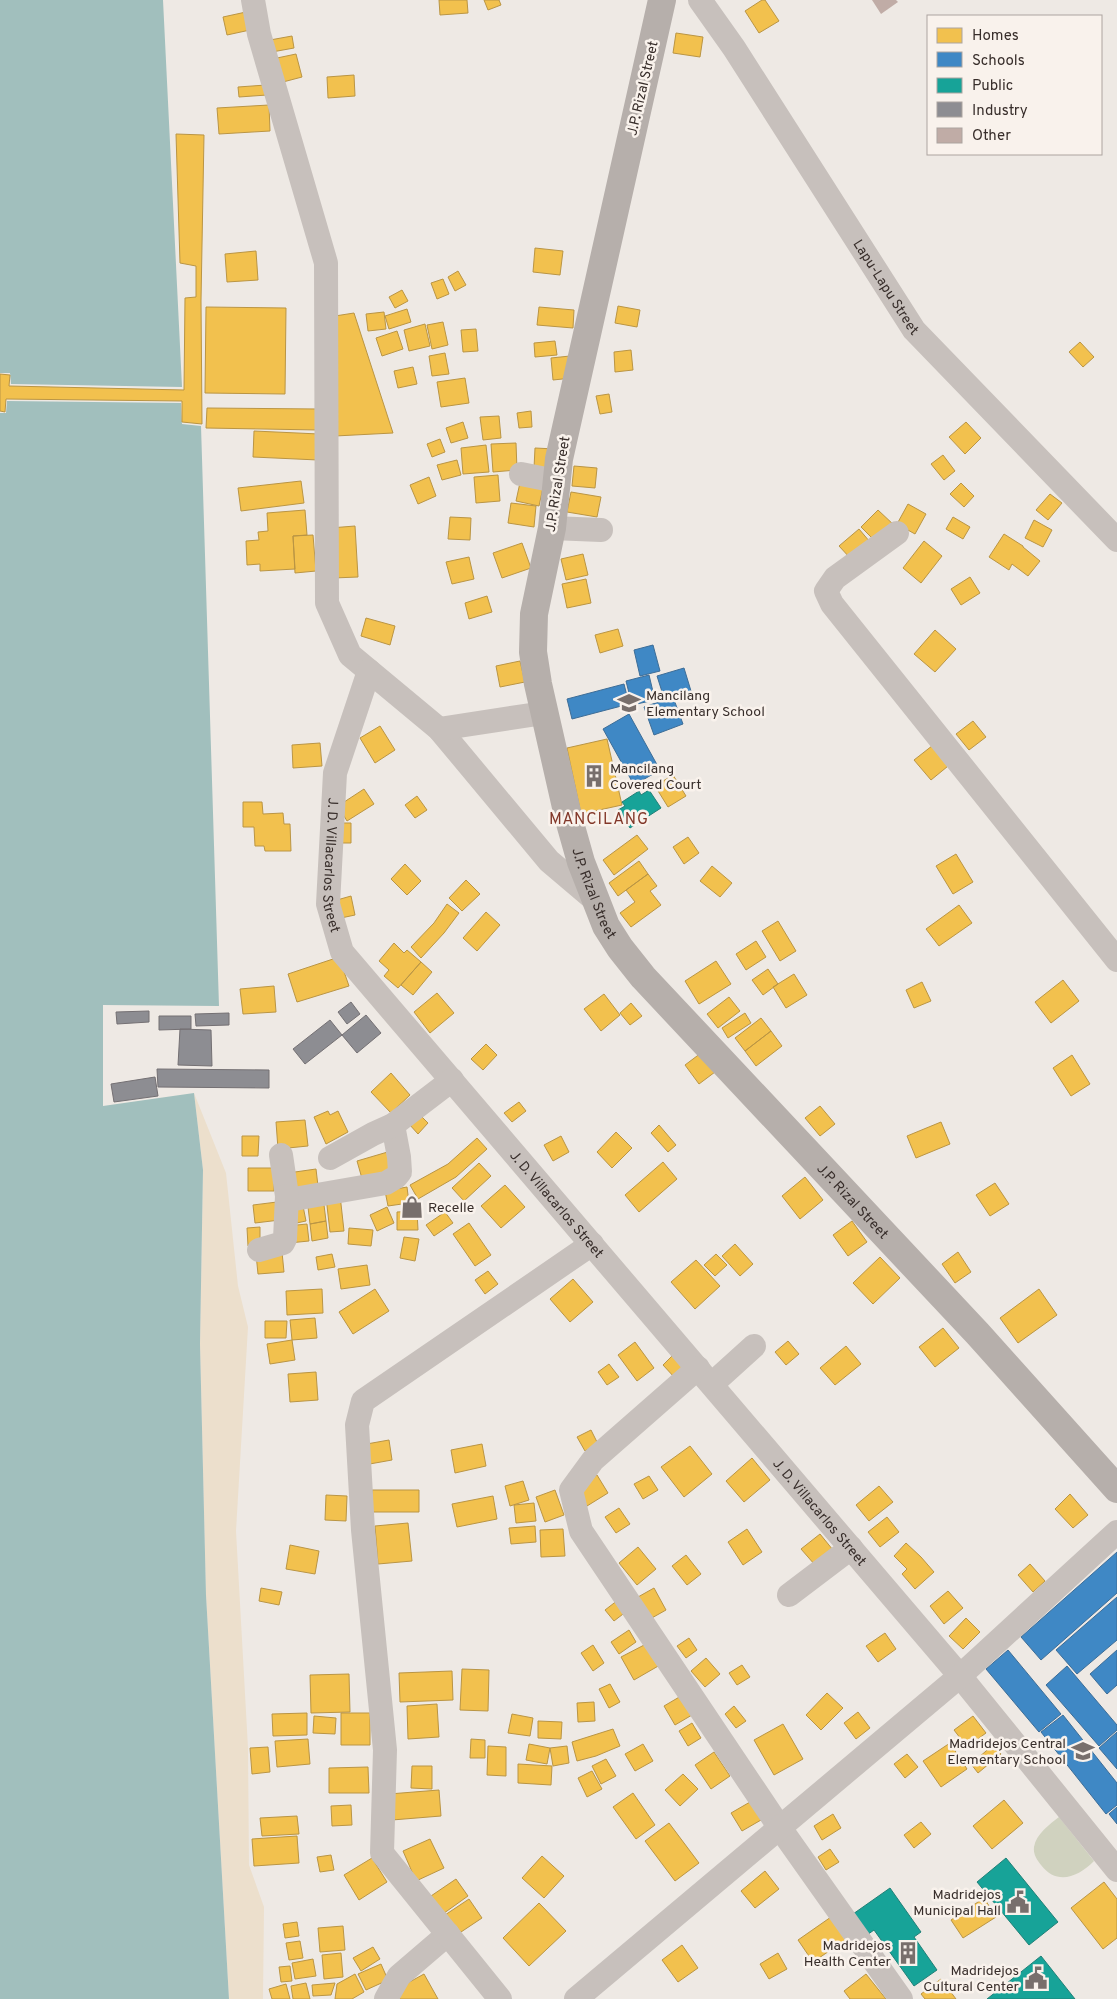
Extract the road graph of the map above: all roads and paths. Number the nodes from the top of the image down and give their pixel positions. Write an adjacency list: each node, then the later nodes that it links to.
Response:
1 (253, 0): 10 (street)
2 (662, 0): 5 (main road, J.P. Rizal Street)
3 (700, 0): 9 (street, Lapu-Lapu Street)
4 (521, 474): 5 (street)
5 (556, 481): 6 (main road, J.P. Rizal Street)
6 (552, 528): 7 (street); 11 (main road, J.P. Rizal Street)
7 (601, 530)
8 (897, 533): 14 (street)
9 (1117, 540)
10 (369, 671): 12 (street); 15 (street, J. D. Villacarlos Street)
11 (544, 713): 12 (street); 13 (main road, J.P. Rizal Street)
12 (439, 729): 13 (street)
13 (595, 900): 24 (main road, J.P. Rizal Street)
14 (1117, 960)
15 (452, 1080): 16 (street); 20 (street, J. D. Villacarlos Street)
16 (392, 1125): 18 (street); 19 (street)
17 (281, 1155): 19 (street)
18 (330, 1158)
19 (287, 1196): 21 (street)
20 (592, 1244): 23 (street, J. D. Villacarlos Street); 31 (street)
21 (260, 1250)
22 (754, 1346): 23 (street)
23 (705, 1376): 26 (street, J. D. Villacarlos Street); 29 (street)
24 (1117, 1489)
25 (1117, 1532): 28 (street)
26 (851, 1548): 27 (street); 28 (street, J. D. Villacarlos Street)
27 (789, 1595)
28 (960, 1676): 29 (street); 30 (street, J. D. Villacarlos Street)
29 (780, 1828): 34 (street); 35 (street)
30 (1117, 1870)
31 (448, 1934): 32 (street); 33 (street)
32 (386, 1999)
33 (500, 1999)
34 (576, 1999)
35 (901, 1999)

